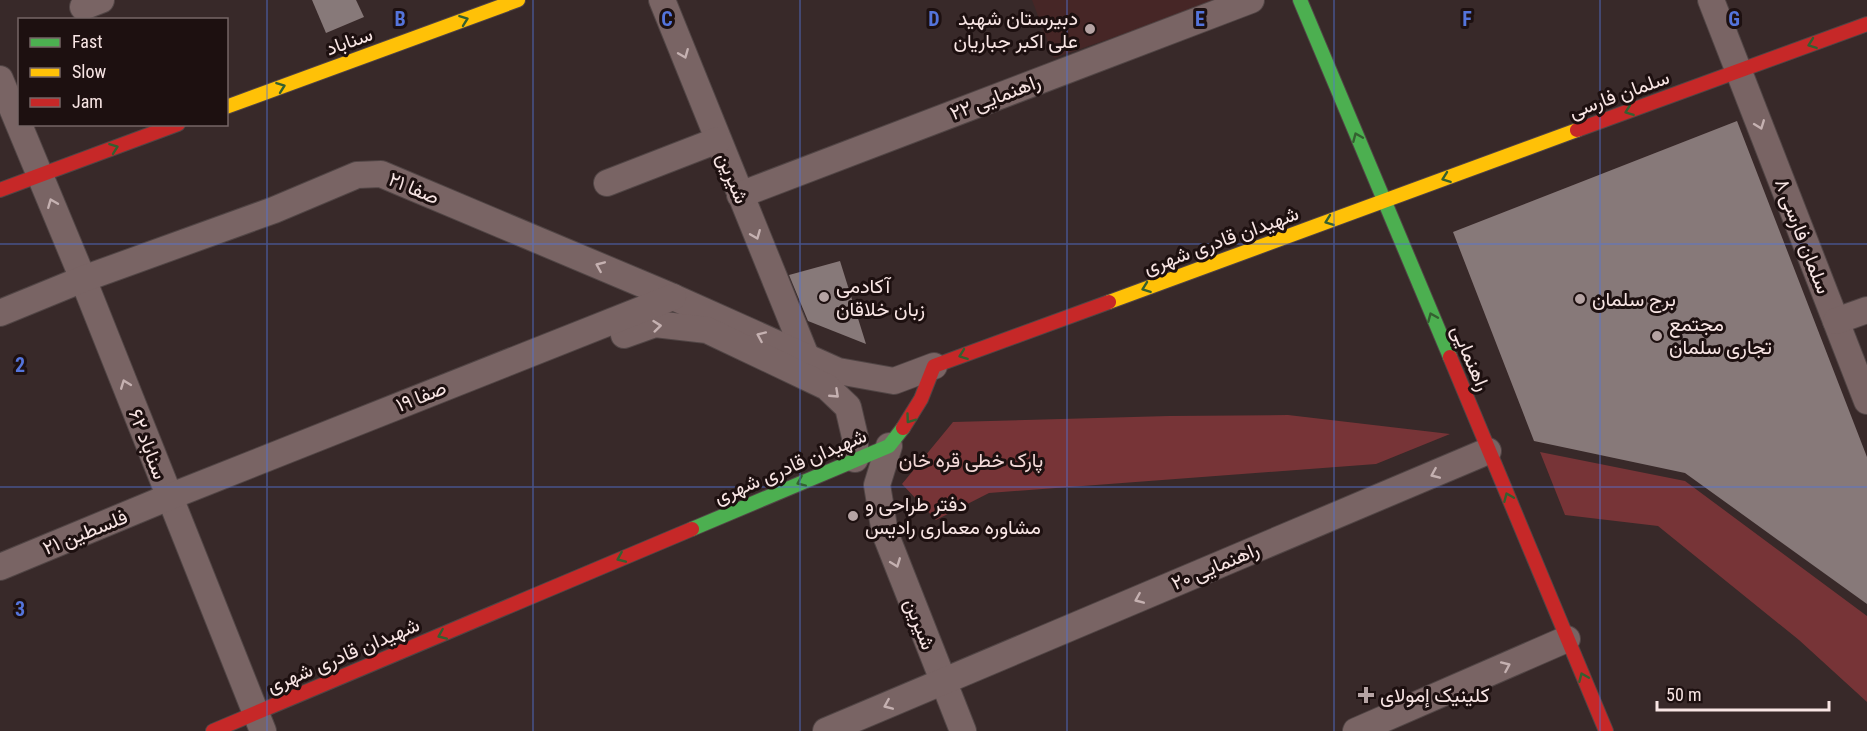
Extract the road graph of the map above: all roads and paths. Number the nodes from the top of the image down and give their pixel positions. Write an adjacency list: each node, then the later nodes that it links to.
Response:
1 (518, 0): 9 (street, سناباد, one-way to 1)
2 (662, 0): 13 (street, شیرین, one-way to 13)
3 (1251, 0): 17 (street, راهنمایی ۲۲)
4 (1300, 0): 18 (street, راهنمایی, one-way to 4)
5 (1711, 0): 7 (street, سلمان فارسی ۸)
6 (1867, 24): 7 (street, سلمان فارسی, one-way to 7)
7 (1739, 71): 18 (street, سلمان فارسی, one-way to 18); 23 (street, سلمان فارسی ۸, one-way to 23)
8 (0, 80): 10 (street, سناباد ۶۲)
9 (228, 106)
10 (18, 123)
11 (19, 126): 14 (street, سناباد ۶۲)
12 (173, 126): 14 (street, one-way to 12)
13 (718, 140): 15 (street); 17 (street, شیرین)
14 (40, 175): 16 (street); 19 (street, سناباد ۶۲, one-way to 14)
15 (607, 183)
16 (0, 190)
17 (740, 195): 24 (street, شیرین, one-way to 24)
18 (1384, 201): 25 (street, شهیدان قادری شهری, one-way to 25); 29 (street, راهنمایی, one-way to 18)
19 (83, 279): 20 (street, صفا ۲۱, one-way to 19); 22 (street, صفا ۲۱); 31 (street, سناباد ۶۲, one-way to 19)
20 (673, 297): 24 (street, صفا ۲۱, one-way to 20); 26 (street, صفا ۱۹)
21 (1867, 310): 23 (street)
22 (0, 313)
23 (1836, 321): 27 (street, سلمان فارسی ۸)
24 (806, 356): 25 (street, صفا ۲۱)
25 (934, 366): 28 (street, شهیدان قادری شهری, one-way to 28)
26 (481, 372): 30 (street, one-way to 30); 31 (street, صفا ۱۹)
27 (1867, 401)
28 (889, 446): 30 (street, شهیدان قادری شهری); 34 (street, شیرین, one-way to 34)
29 (1488, 451): 33 (street, راهنمایی, one-way to 29); 34 (street, راهنمایی ۲۰, one-way to 34)
30 (855, 459): 35 (street, شهیدان قادری شهری, one-way to 35)
31 (169, 497): 32 (street, فلسطین ۲۱); 35 (street, سناباد ۶۲)
32 (0, 567)
33 (1567, 639): 39 (street, one-way to 33); 40 (street, راهنمایی, one-way to 33)
34 (942, 682): 37 (street, راهنمایی ۲۰, one-way to 37); 38 (street, شیرین)
35 (259, 722): 36 (street, شهیدان قادری شهری)
36 (213, 731)
37 (826, 731)
38 (963, 731)
39 (1356, 731)
40 (1606, 731)

